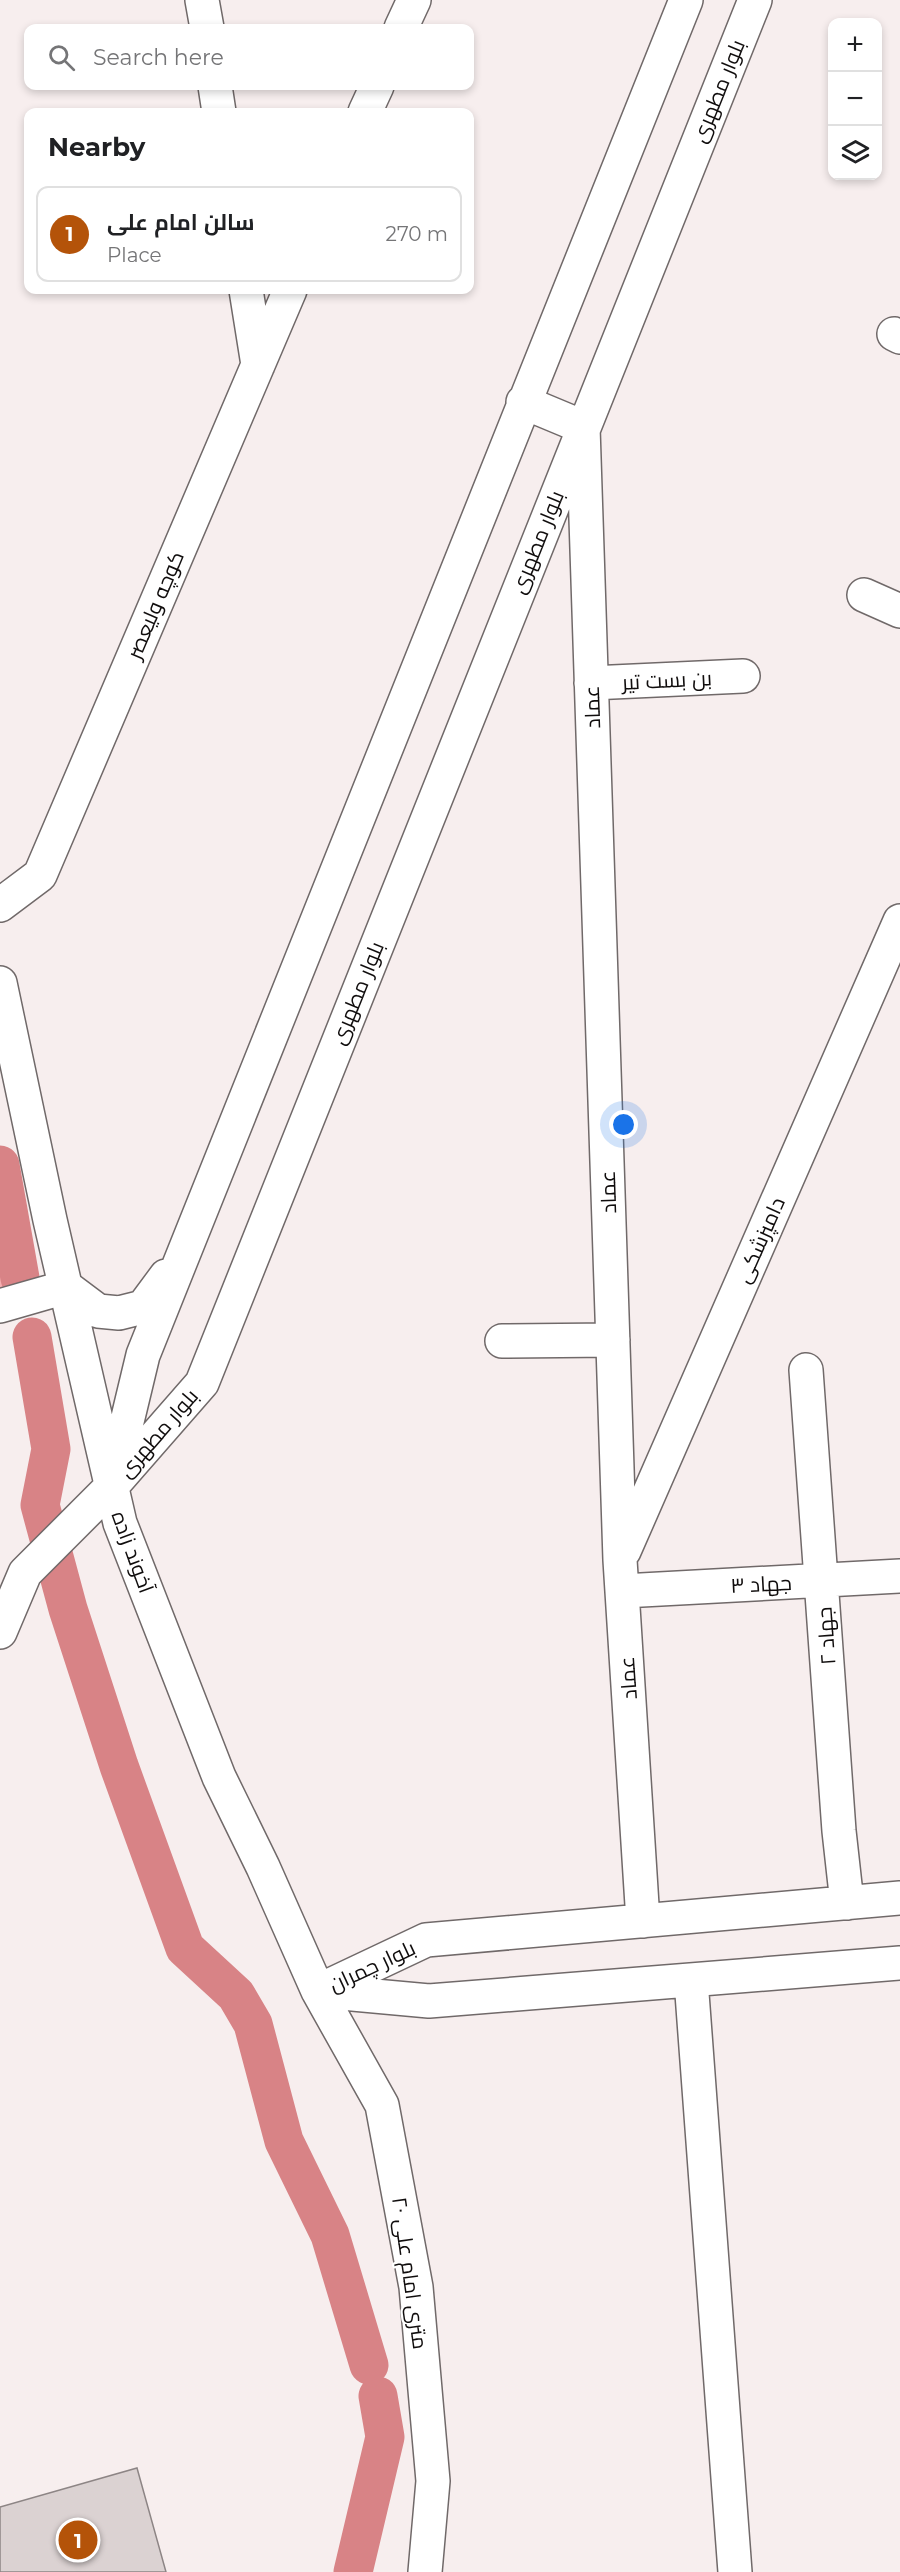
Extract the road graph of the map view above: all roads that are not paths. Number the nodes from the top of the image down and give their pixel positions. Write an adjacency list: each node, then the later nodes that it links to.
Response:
1 (202, 0): 5 (street)
2 (414, 0): 6 (street)
3 (686, 0): 14 (street, بلوار مطهری)
4 (755, 0): 15 (street, بلوار مطهری)
5 (206, 24)
6 (403, 24)
7 (216, 90): 9 (street)
8 (375, 90): 10 (street)
9 (218, 108)
10 (368, 108)
11 (247, 294): 13 (street)
12 (288, 294): 13 (street, کوچه ولیعصر)
13 (258, 365): 20 (street, کوچه ولیعصر)
14 (524, 402): 15 (street); 24 (street, بلوار مطهری)
15 (583, 427): 19 (street, عماد); 30 (street, بلوار مطهری)
16 (864, 596): 17 (street)
17 (900, 610)
18 (743, 676): 19 (street, بن بست تیر)
19 (591, 683): 27 (street, عماد)
20 (0, 905)
21 (900, 921): 22 (street, دامپزشکی)
22 (893, 954): 31 (street, دامپزشکی)
23 (0, 982): 25 (street, آخوند زاده)
24 (187, 1245): 25 (street); 30 (street, بلوار مطهری)
25 (66, 1287): 26 (street); 30 (street, آخوند زاده)
26 (0, 1306)
27 (613, 1340): 28 (street); 31 (street, عماد)
28 (502, 1341)
29 (806, 1370): 33 (street, جهاد ۲)
30 (112, 1486): 34 (street); 40 (street, آخوند زاده)
31 (622, 1575): 33 (street, جهاد ۳); 37 (street, عماد)
32 (900, 1576): 33 (street, جهاد ۳)
33 (822, 1580): 36 (street, جهاد ۲)
34 (0, 1632)
35 (900, 1898): 36 (street, بلوار چمران)
36 (847, 1903): 37 (street, بلوار چمران)
37 (643, 1921): 40 (street, بلوار چمران)
38 (900, 1963): 39 (street, بلوار چمران)
39 (691, 1980): 40 (street, بلوار چمران); 42 (street)
40 (318, 1991): 41 (street, ۲۰ متری امام علی)
41 (425, 2572)
42 (735, 2572)

